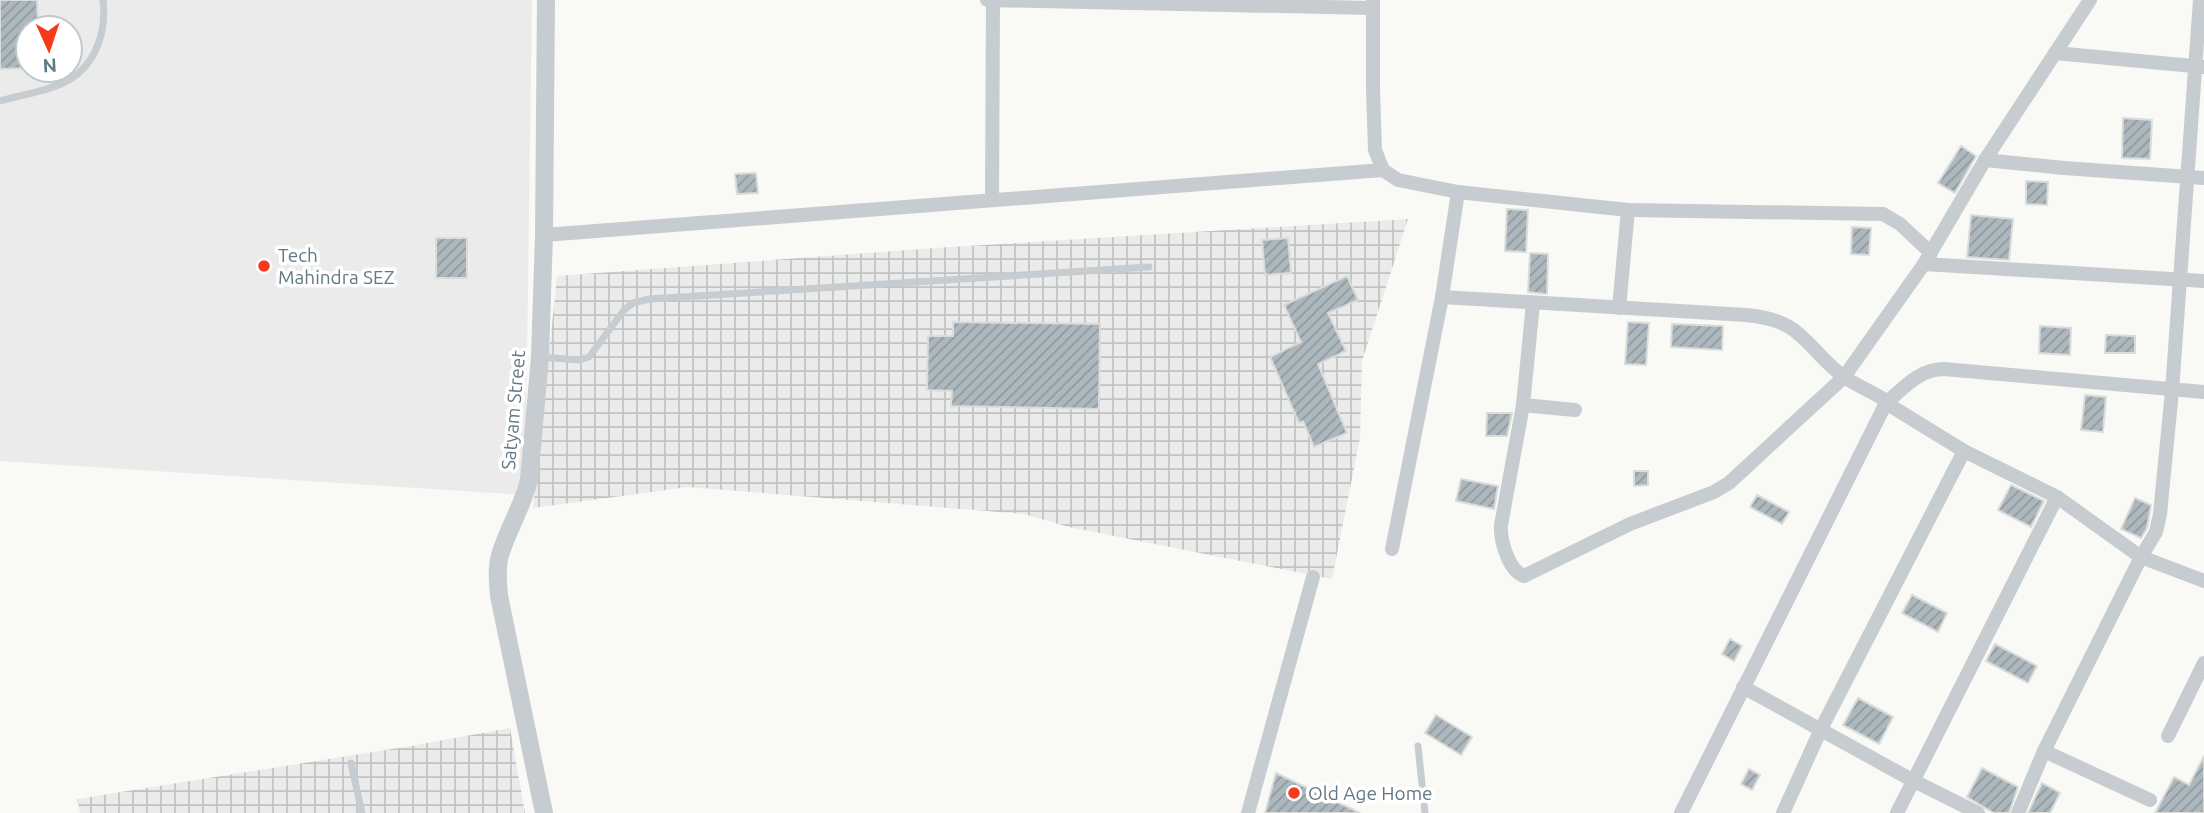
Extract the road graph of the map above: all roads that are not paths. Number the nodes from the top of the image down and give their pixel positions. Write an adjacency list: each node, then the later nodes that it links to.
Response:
1 (103, 0): 10 (lane)
2 (546, 0): 18 (street, Satyam Street)
3 (987, 0): 4 (street)
4 (993, 0): 7 (street); 16 (street)
5 (2091, 0): 8 (street)
6 (2200, 0): 9 (street)
7 (1373, 4): 12 (street)
8 (2055, 53): 9 (street); 11 (street)
9 (2199, 67): 13 (street)
10 (0, 101)
11 (1984, 160): 13 (street); 19 (street)
12 (1383, 170): 15 (street); 16 (street)
13 (2186, 176): 14 (street); 21 (street)
14 (2204, 178)
15 (1458, 192): 17 (street); 23 (street)
16 (992, 201): 18 (street)
17 (1628, 210): 19 (street); 25 (street)
18 (544, 235): 26 (street, Satyam Street)
19 (1927, 258): 21 (street); 27 (street)
20 (1149, 267): 26 (lane)
21 (2179, 279): 22 (street); 28 (street)
22 (2204, 281)
23 (1442, 297): 24 (street); 35 (street)
24 (1533, 303): 25 (street); 31 (street)
25 (1619, 308): 27 (street)
26 (540, 357): 49 (street, Satyam Street)
27 (1844, 377): 30 (street); 31 (street)
28 (2172, 391): 29 (street); 30 (street); 36 (street)
29 (2204, 392)
30 (1886, 403): 33 (street); 40 (street)
31 (1523, 405): 32 (street)
32 (1575, 410)
33 (1964, 451): 34 (street); 41 (street)
34 (2057, 497): 36 (street); 46 (street)
35 (1392, 549)
36 (2141, 557): 38 (street); 44 (street)
37 (1313, 577): 50 (street)
38 (2204, 581)
39 (2204, 663): 42 (street)
40 (1743, 687): 41 (street); 52 (street)
41 (1821, 729): 46 (street); 53 (street)
42 (2168, 736)
43 (1418, 746): 51 (lane)
44 (2044, 751): 47 (street); 56 (street)
45 (351, 763): 48 (lane)
46 (1912, 780): 54 (street); 55 (street)
47 (2150, 800)
48 (362, 813)
49 (544, 813)
50 (1248, 813)
51 (1425, 813)
52 (1681, 813)
53 (1783, 813)
54 (1896, 813)
55 (1978, 813)
56 (2018, 813)

